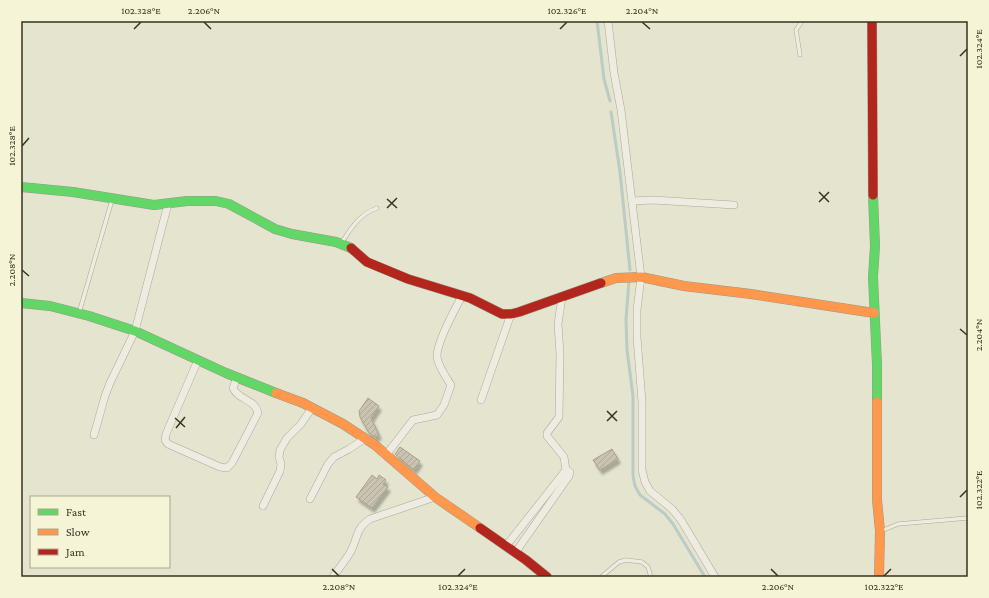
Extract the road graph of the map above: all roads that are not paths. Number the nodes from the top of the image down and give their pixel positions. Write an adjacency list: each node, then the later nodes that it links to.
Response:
1 (608, 21): 7 (street)
2 (802, 21): 4 (lane)
3 (872, 21): 16 (street)
4 (800, 55)
5 (21, 187): 6 (street)
6 (113, 198): 8 (street); 17 (lane)
7 (632, 201): 9 (street); 12 (street)
8 (168, 204): 11 (street); 19 (street)
9 (734, 205)
10 (377, 208): 11 (lane)
11 (341, 244): 13 (street)
12 (641, 277): 14 (street); 16 (street); 39 (street)
13 (462, 296): 18 (street); 26 (street)
14 (562, 297): 18 (street); 27 (street)
15 (21, 303): 17 (street)
16 (874, 313): 32 (street)
17 (79, 314): 19 (street)
18 (511, 314): 22 (street)
19 (136, 331): 20 (street); 24 (street)
20 (198, 360): 21 (street); 21 (street)
21 (237, 377): 23 (street)
22 (482, 400)
23 (312, 408): 25 (street); 30 (street)
24 (94, 435)
25 (366, 438): 26 (street); 29 (street)
26 (386, 455): 28 (street)
27 (566, 470): 33 (street); 34 (street)
28 (435, 497): 33 (street); 35 (street)
29 (310, 499)
30 (263, 506)
31 (968, 518): 32 (lane)
32 (880, 531): 40 (street)
33 (506, 546): 34 (street)
34 (515, 553): 36 (street)
35 (333, 577)
36 (547, 577)
37 (601, 577): 38 (lane)
38 (651, 577)
39 (715, 577)
40 (880, 577)

